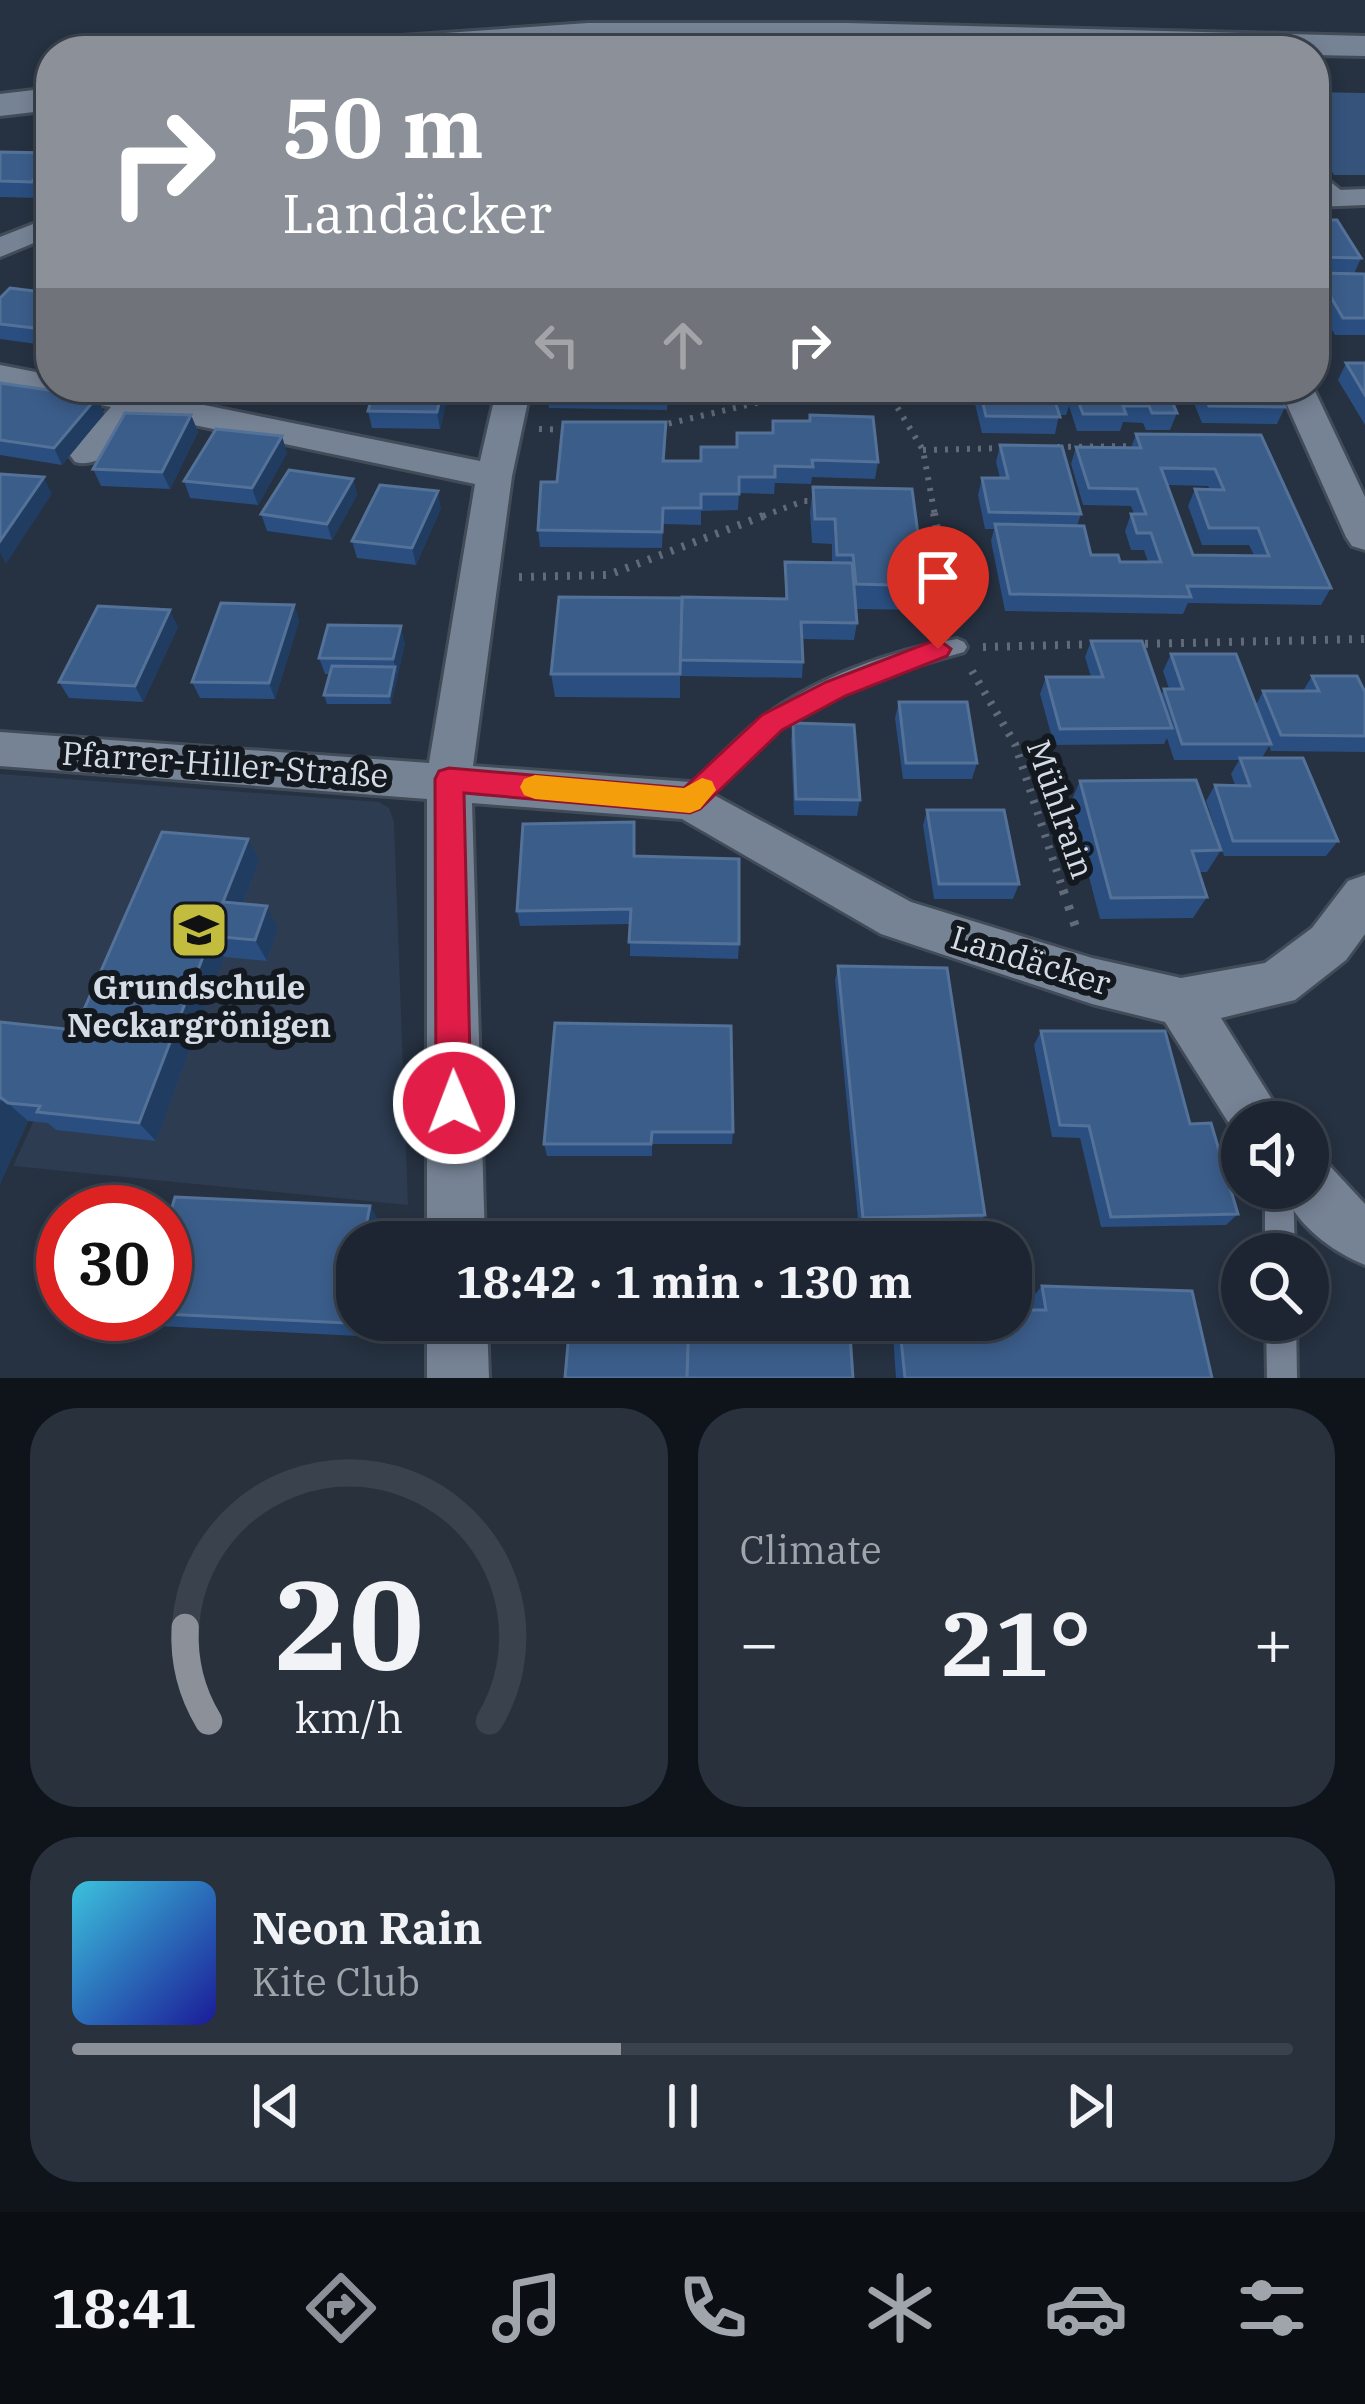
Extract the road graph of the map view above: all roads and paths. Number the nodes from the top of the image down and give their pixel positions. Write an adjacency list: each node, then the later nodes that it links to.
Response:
1 (547, 0): 5 (main road)
2 (567, 0): 6 (main road)
3 (587, 0): 4 (main road)
4 (625, 31): 7 (main road); 8 (main road)
5 (453, 36)
6 (499, 36)
7 (574, 36)
8 (902, 36)
9 (1329, 45): 10 (main road)
10 (1365, 46)
11 (36, 88): 12 (main road)
12 (0, 92)
13 (36, 101): 14 (main road)
14 (0, 105)
15 (36, 232): 16 (street)
16 (0, 248)
17 (0, 375): 18 (street)
18 (36, 382)
19 (155, 402): 32 (street)
20 (172, 402): 33 (street)
21 (510, 402): 25 (street)
22 (761, 402): 26 (path)
23 (895, 402): 31 (path, Mühlrain)
24 (1303, 402): 35 (street)
25 (504, 427): 27 (path); 33 (street)
26 (649, 428)
27 (587, 431)
28 (1158, 446): 30 (path)
29 (1017, 448): 31 (path)
30 (1041, 448)
31 (923, 450): 40 (path, Mühlrain)
32 (86, 454)
33 (494, 476): 36 (street)
34 (825, 501): 36 (path)
35 (1365, 537)
36 (479, 578): 42 (street)
37 (1365, 639): 39 (path)
38 (1101, 644): 40 (path)
39 (1125, 644)
40 (957, 647): 43 (lane); 45 (path, Mühlrain)
41 (0, 749): 42 (street, Pfarrer-Hiller-Straße)
42 (449, 779): 43 (street, Landäcker); 49 (street)
43 (690, 801): 45 (street, Landäcker)
44 (1362, 904): 46 (street, Landäcker)
45 (1092, 981): 46 (street, Landäcker)
46 (1181, 1002): 47 (street)
47 (1245, 1101)
48 (1329, 1207): 50 (street)
49 (456, 1221)
50 (1365, 1236)
51 (457, 1341): 53 (street)
52 (1281, 1341): 54 (lane)
53 (458, 1378)
54 (1282, 1378)

